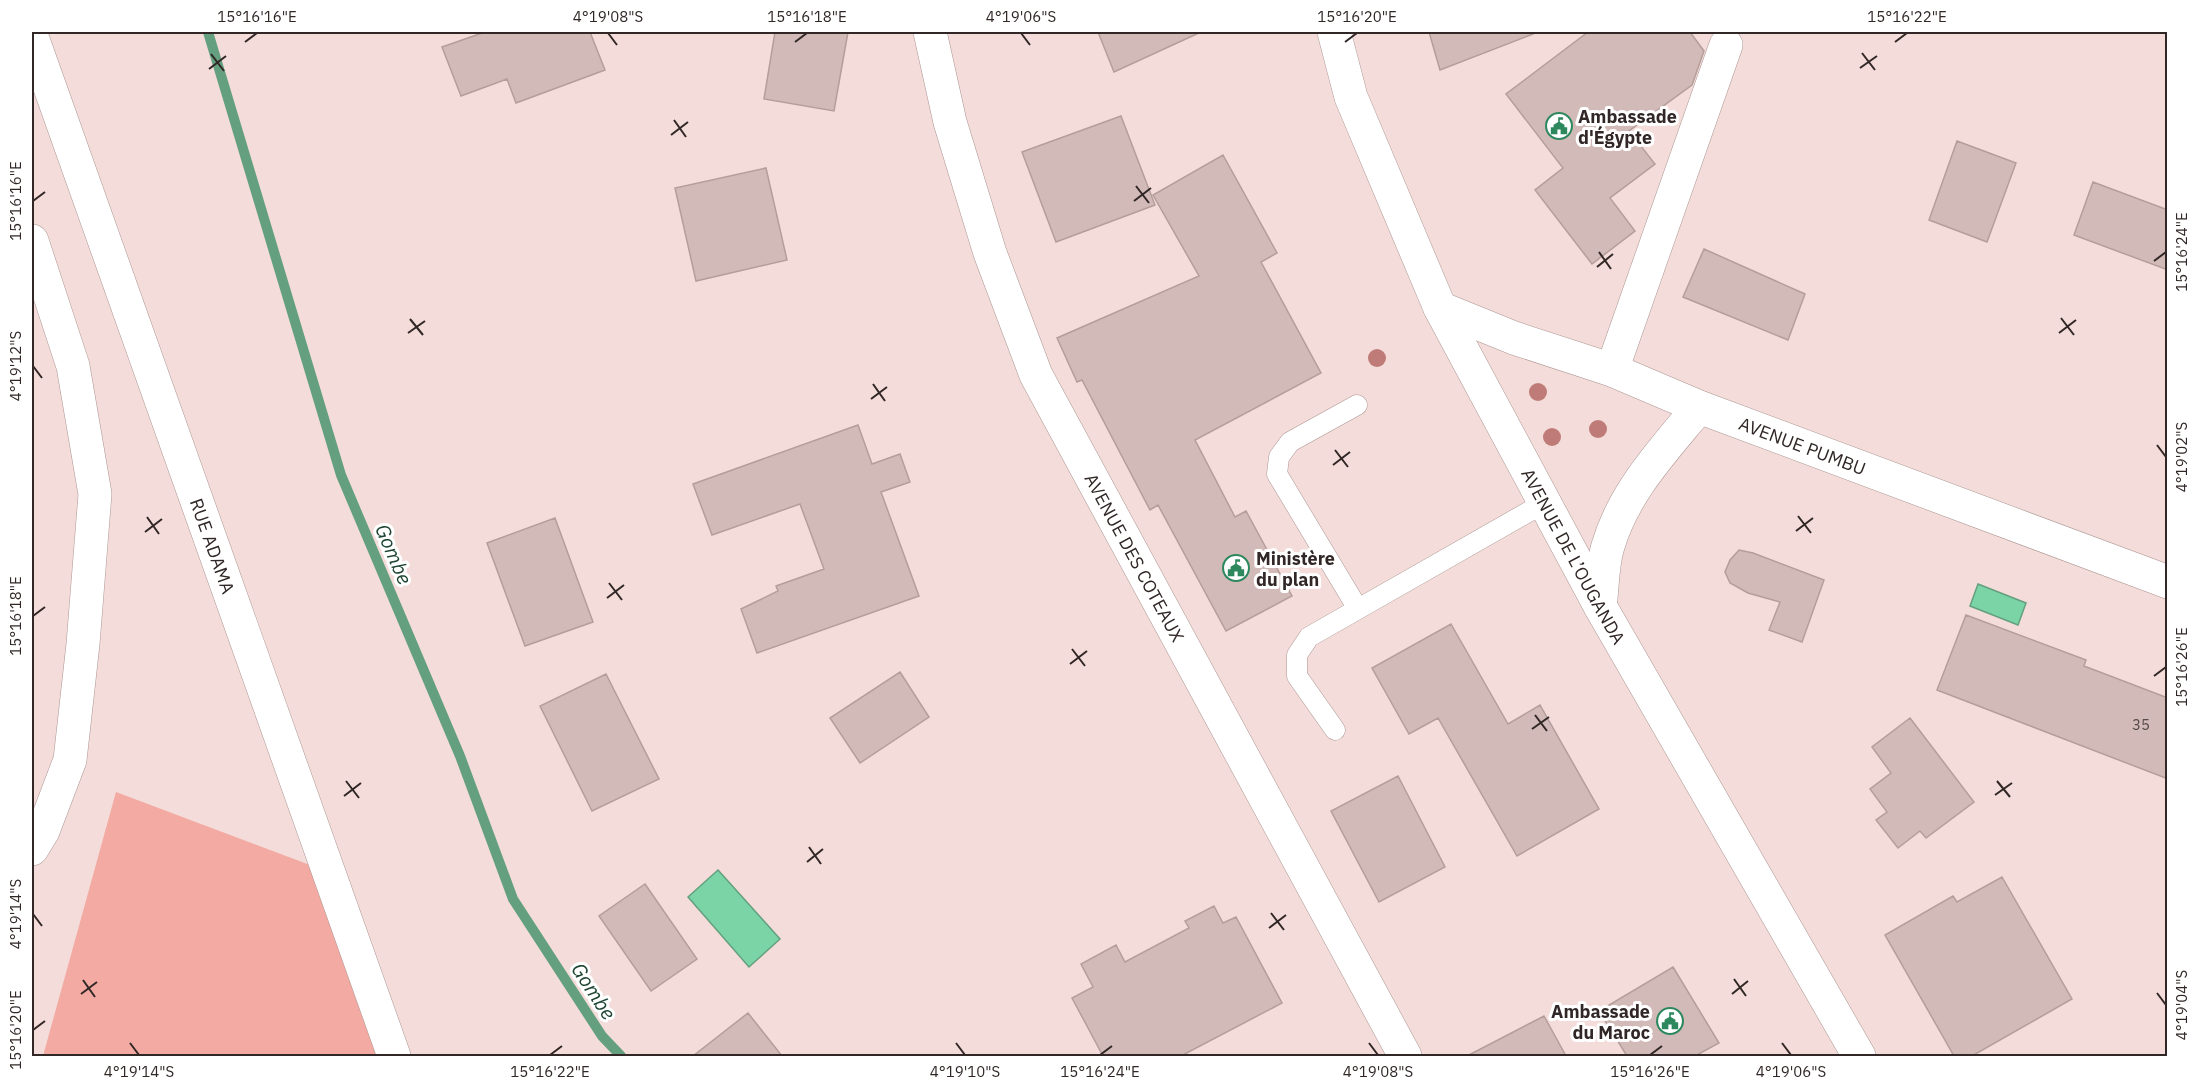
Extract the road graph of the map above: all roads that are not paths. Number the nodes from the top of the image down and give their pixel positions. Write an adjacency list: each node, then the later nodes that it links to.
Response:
1 (930, 32): 17 (street, AVENUE DES COTEAUX)
2 (1334, 32): 6 (street, AVENUE DE L’OUGANDA)
3 (32, 37): 16 (street, RUE ADAMA)
4 (1726, 45): 7 (street)
5 (32, 241): 15 (street)
6 (1440, 308): 7 (street, AVENUE PUMBU); 10 (street, AVENUE DE L’OUGANDA)
7 (1612, 370): 9 (street, AVENUE PUMBU)
8 (1357, 405): 13 (lane)
9 (1699, 407): 11 (street, AVENUE PUMBU); 12 (street)
10 (1544, 503): 12 (street, AVENUE DE L’OUGANDA); 13 (lane)
11 (2168, 582)
12 (1600, 606): 18 (street, AVENUE DE L’OUGANDA)
13 (1358, 609): 14 (lane)
14 (1335, 730)
15 (32, 849)
16 (393, 1056)
17 (1405, 1056)
18 (1859, 1056)

